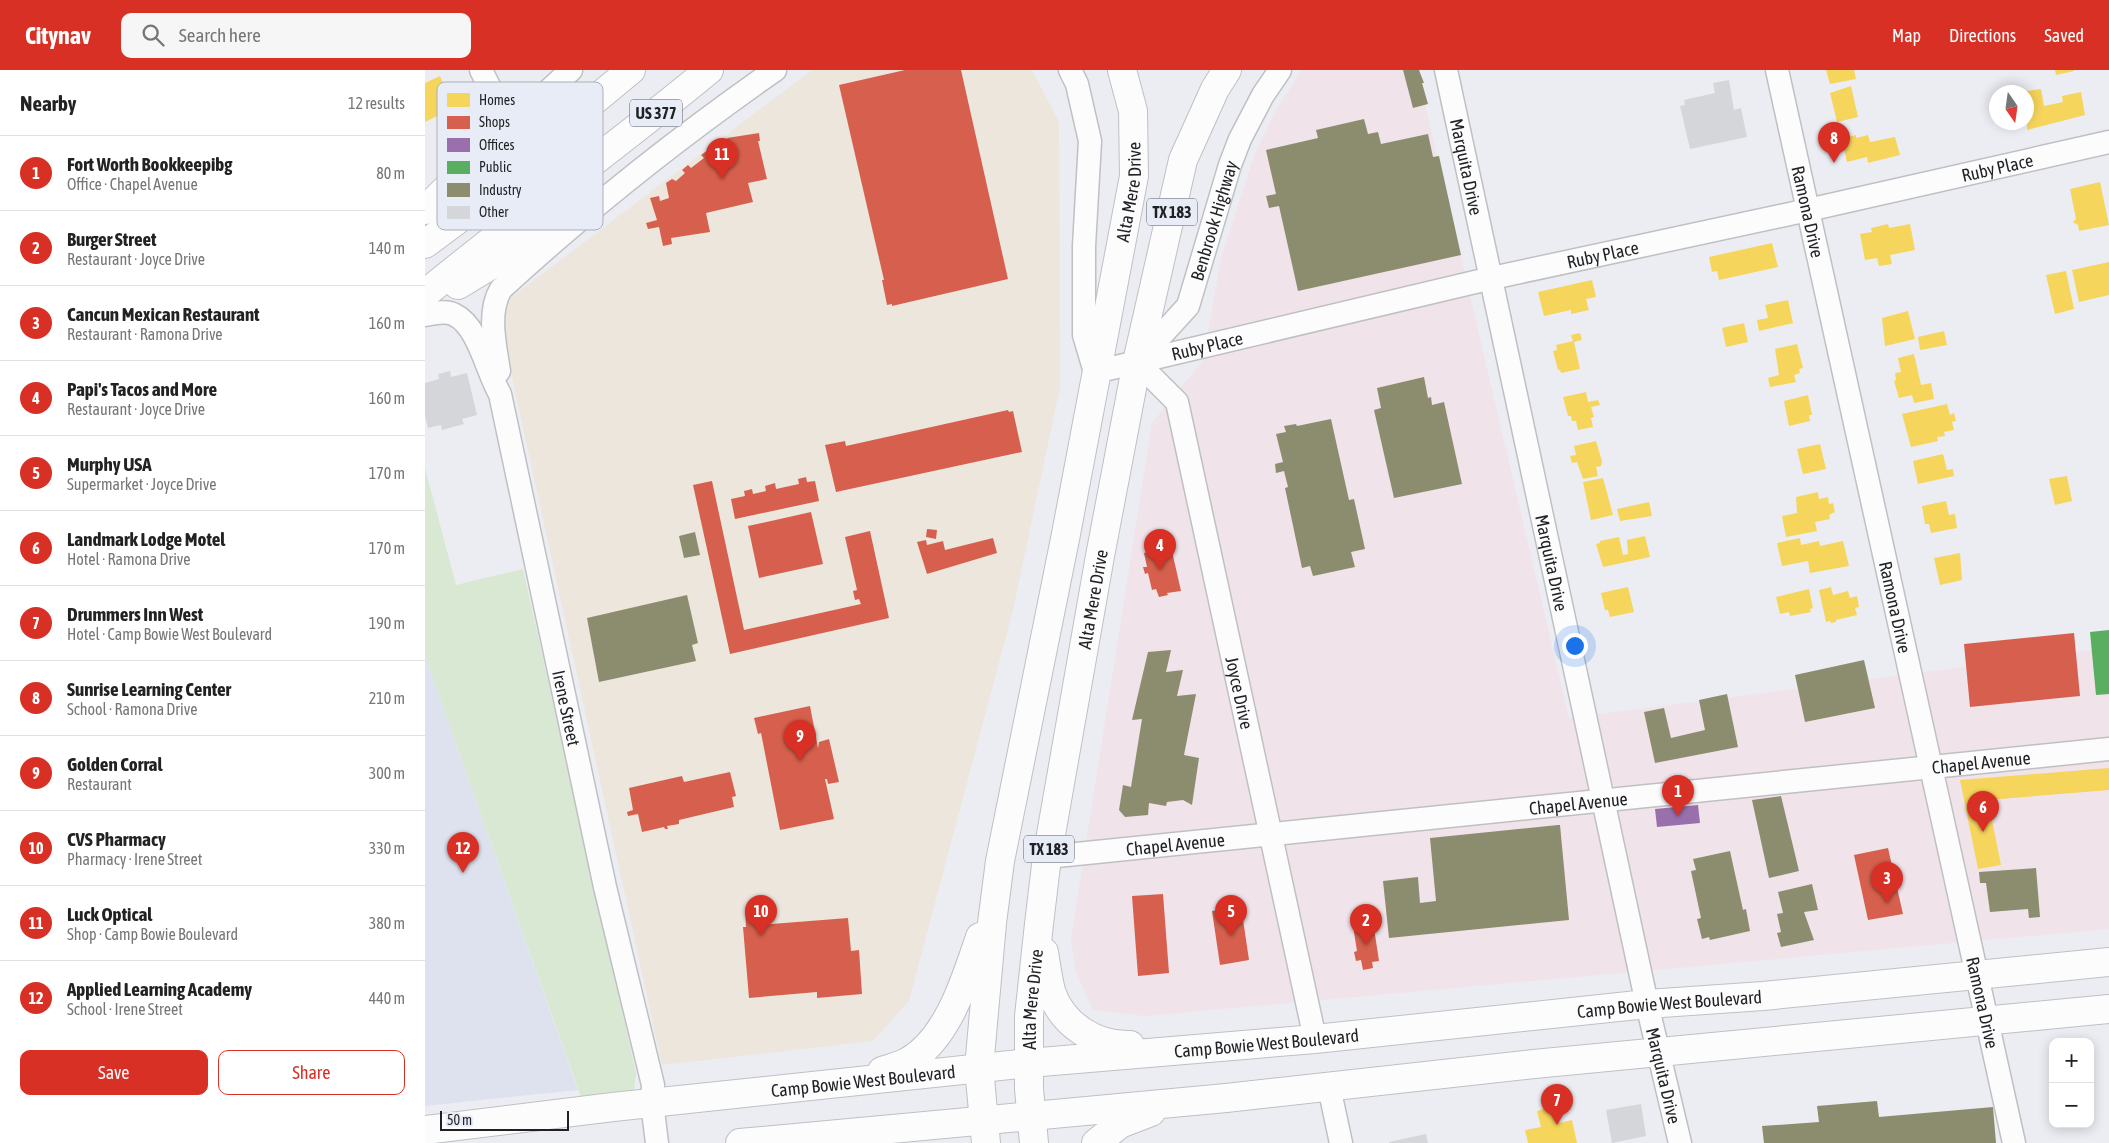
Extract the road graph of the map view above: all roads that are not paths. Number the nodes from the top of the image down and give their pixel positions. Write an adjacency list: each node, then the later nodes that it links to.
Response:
1 (481, 70): 12 (street)
2 (571, 70): 13 (street)
3 (631, 70): 14 (main road, US 377)
4 (709, 70): 16 (main road, US 377)
5 (775, 70): 18 (street)
6 (1070, 70): 31 (street)
7 (1122, 70): 31 (main road, Alta Mere Drive / TX 183)
8 (1227, 70): 30 (main road, Alta Mere Drive / TX 183)
9 (1280, 70): 30 (street, Benbrook Highway)
10 (1446, 70): 26 (street, Marquita Drive)
11 (1777, 70): 20 (street, Ramona Drive)
12 (487, 82)
13 (558, 82)
14 (603, 93)
15 (2109, 142): 20 (street, Ruby Place)
16 (603, 153)
17 (437, 198): 19 (main road)
18 (603, 200)
19 (425, 210)
20 (1808, 210): 26 (street, Ruby Place); 34 (street, Ramona Drive)
21 (444, 230): 25 (main road, US 377)
22 (505, 230): 27 (main road, US 377)
23 (550, 230): 28 (main road)
24 (567, 230): 32 (street)
25 (425, 244)
26 (1492, 278): 30 (street, Ruby Place); 35 (street, Marquita Drive)
27 (425, 294)
28 (425, 305)
29 (425, 315): 32 (street, Irene Street)
30 (1137, 362): 31 (street, Ruby Place); 36 (street, Joyce Drive); 37 (main road, Alta Mere Drive / TX 183)
31 (1095, 372): 38 (main road, Alta Mere Drive / TX 183)
32 (500, 394): 53 (street, Irene Street)
33 (2109, 749): 34 (street, Chapel Avenue)
34 (1931, 766): 35 (street, Chapel Avenue); 41 (street, Ramona Drive)
35 (1605, 800): 36 (street, Chapel Avenue); 42 (street, Marquita Drive)
36 (1270, 834): 37 (street, Chapel Avenue); 45 (street, Joyce Drive)
37 (1047, 856): 39 (main road, Alta Mere Drive / TX 183)
38 (996, 891): 49 (main road, Alta Mere Drive / TX 183); 50 (main road)
39 (1039, 924): 46 (main road); 48 (main road, Alta Mere Drive / TX 183)
40 (2109, 962): 41 (main road, Camp Bowie West Boulevard)
41 (1977, 976): 42 (main road, Camp Bowie West Boulevard); 44 (street, Ramona Drive)
42 (1647, 1004): 45 (main road, Camp Bowie West Boulevard); 47 (street, Marquita Drive)
43 (2109, 1009): 44 (main road)
44 (1987, 1021): 47 (main road); 64 (street, Ramona Drive)
45 (1315, 1039): 46 (main road, Camp Bowie West Boulevard)
46 (1284, 1042): 48 (main road, Camp Bowie West Boulevard)
47 (1659, 1051): 51 (main road); 63 (street, Marquita Drive)
48 (1029, 1063): 49 (main road, Camp Bowie West Boulevard); 54 (main road, Alta Mere Drive / TX 183)
49 (979, 1068): 50 (main road, Camp Bowie West Boulevard); 56 (main road, Alta Mere Drive / TX 183)
50 (842, 1083): 53 (main road, Camp Bowie West Boulevard)
51 (1329, 1087): 52 (main road); 62 (street)
52 (1226, 1098): 54 (main road); 61 (main road)
53 (652, 1103): 55 (main road, Camp Bowie West Boulevard); 58 (street, Irene Street)
54 (1030, 1116): 56 (main road); 60 (main road, Alta Mere Drive / TX 183)
55 (425, 1130)
56 (984, 1131): 57 (main road)
57 (829, 1139): 59 (main road)
58 (657, 1143)
59 (740, 1143)
60 (1034, 1143)
61 (1096, 1143)
62 (1341, 1143)
63 (1680, 1143)
64 (2015, 1143)

